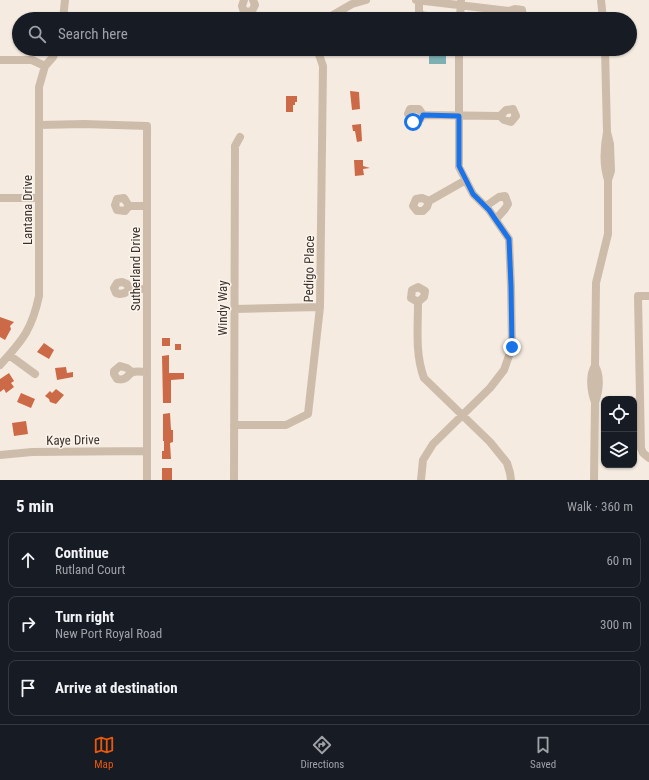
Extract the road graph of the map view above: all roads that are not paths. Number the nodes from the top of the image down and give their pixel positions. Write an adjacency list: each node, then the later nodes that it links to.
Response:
1 (65, 0): 10 (street)
2 (244, 0): 11 (street)
3 (253, 0): 12 (street)
4 (366, 0): 13 (street)
5 (416, 0): 6 (street)
6 (419, 0): 8 (street); 14 (street)
7 (601, 0): 17 (street)
8 (461, 2): 9 (street); 15 (street)
9 (509, 11): 16 (street)
10 (64, 12)
11 (243, 12)
12 (250, 12)
13 (338, 12)
14 (420, 12)
15 (460, 12)
16 (522, 12)
17 (602, 12)
18 (53, 56): 23 (street, Lantana Drive)
19 (320, 56): 41 (street, Pedigo Place)
20 (459, 56): 25 (street)
21 (605, 56): 57 (street)
22 (0, 60): 23 (street)
23 (45, 66): 27 (street, Lantana Drive)
24 (423, 115): 25 (street)
25 (459, 116): 26 (street); 29 (street)
26 (500, 116)
27 (39, 125): 31 (street, Lantana Drive); 34 (street, Sutherland Drive)
28 (240, 137): 42 (street, Windy Way)
29 (466, 180): 32 (street); 35 (street)
30 (0, 198): 31 (street)
31 (39, 198): 43 (street, Lantana Drive)
32 (429, 201)
33 (129, 206): 34 (street)
34 (147, 206): 38 (street, Sutherland Drive)
35 (486, 206): 36 (street); 36 (street)
36 (496, 219): 48 (street)
37 (128, 289): 38 (street)
38 (147, 289): 46 (street, Sutherland Drive)
39 (648, 296): 52 (street)
40 (418, 302): 48 (street)
41 (320, 307): 42 (street); 49 (street, Pedigo Place)
42 (234, 309): 49 (street, Windy Way)
43 (8, 355): 44 (street, Lantana Drive); 47 (street)
44 (0, 365)
45 (132, 372): 46 (street)
46 (147, 372): 50 (street, Sutherland Drive)
47 (35, 374)
48 (462, 416): 55 (street); 56 (street)
49 (234, 425): 54 (street, Windy Way)
50 (147, 451): 51 (street, Kaye Drive); 53 (street, Sutherland Drive)
51 (0, 455)
52 (649, 458)
53 (147, 480)
54 (234, 480)
55 (421, 480)
56 (511, 480)
57 (594, 480)

